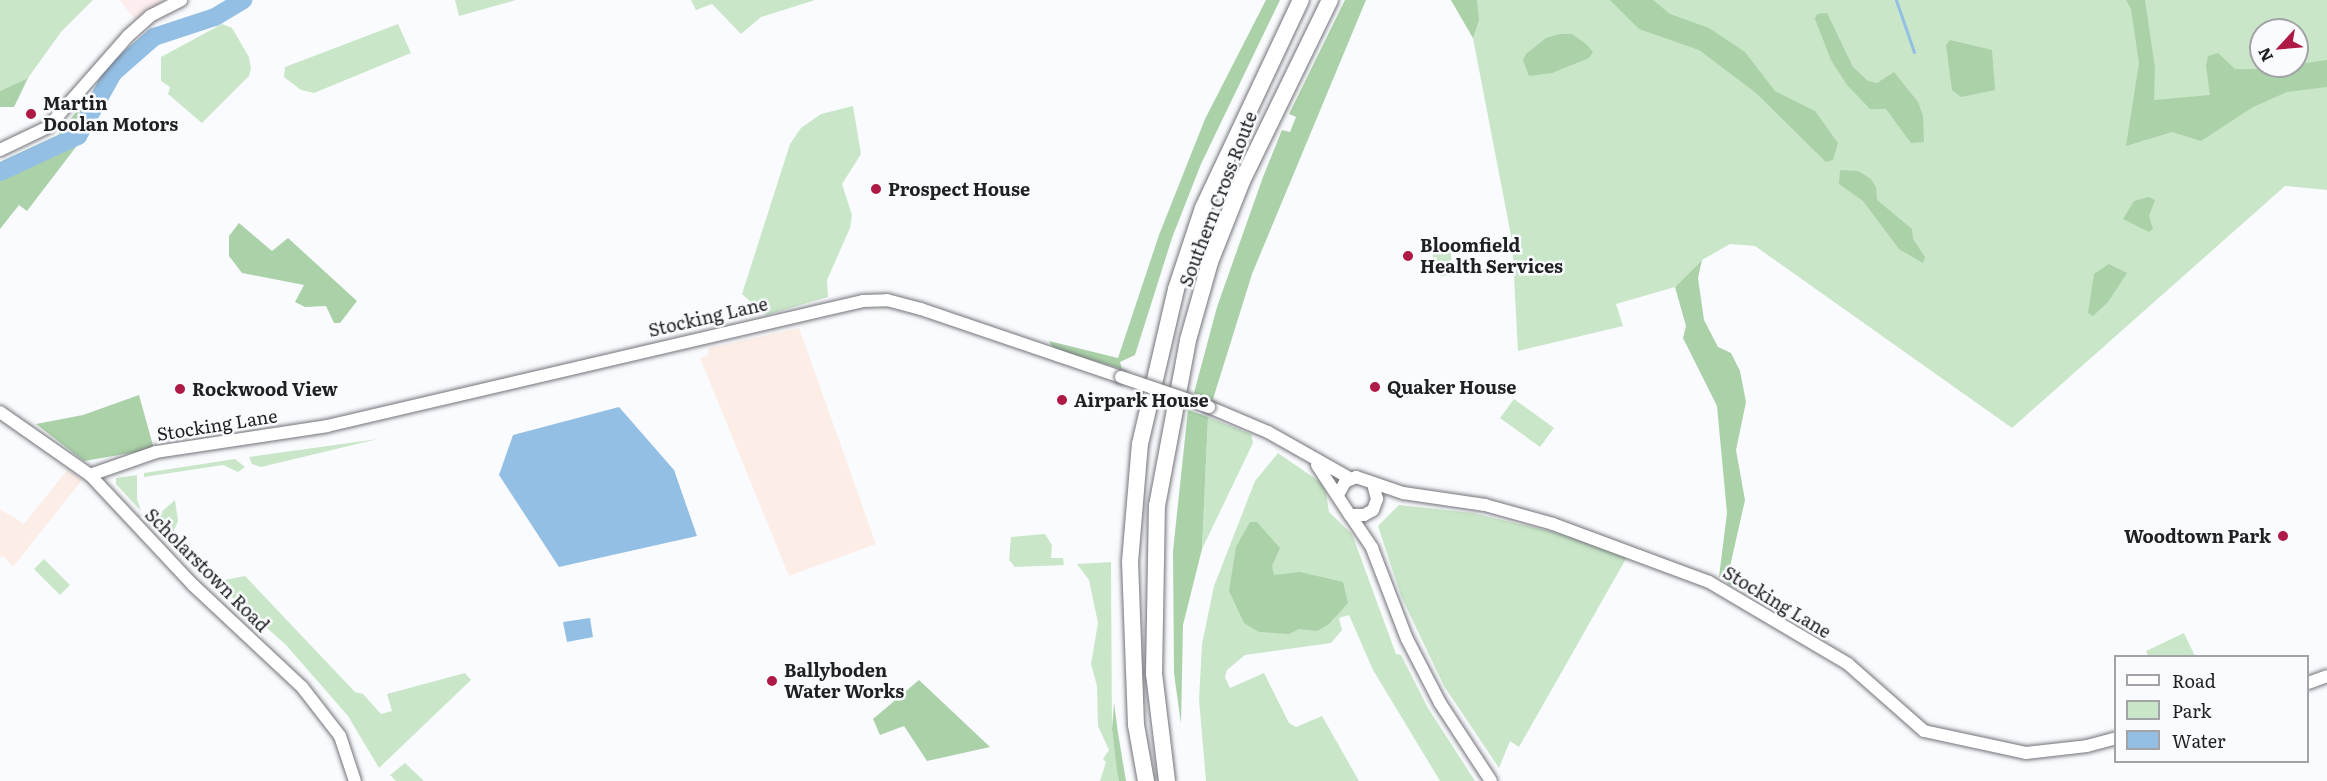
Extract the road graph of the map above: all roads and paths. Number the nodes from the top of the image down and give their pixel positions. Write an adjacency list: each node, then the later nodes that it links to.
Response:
1 (181, 0): 4 (main road)
2 (1301, 0): 19 (highway, Southern Cross Route)
3 (1330, 0): 20 (highway, Southern Cross Route)
4 (0, 150)
5 (0, 412): 7 (main road, Scholarstown Road)
6 (1315, 461): 7 (main road, Stocking Lane, bridge); 8 (main road, Stocking Lane); 10 (main road, Stocking Lane)
7 (90, 475): 18 (main road, Scholarstown Road)
8 (1350, 479): 9 (main road, Stocking Lane); 10 (main road)
9 (1373, 484): 11 (main road, Stocking Lane); 12 (main road)
10 (1339, 493): 13 (main road, Stocking Lane)
11 (1402, 493): 12 (main road); 17 (main road, Stocking Lane)
12 (1372, 509): 13 (main road); 14 (main road)
13 (1350, 515): 14 (main road, Stocking Lane)
14 (1372, 548): 21 (main road)
15 (2327, 676): 16 (main road)
16 (2309, 682)
17 (2114, 738)
18 (355, 781)
19 (1146, 781)
20 (1167, 781)
21 (1491, 781)

